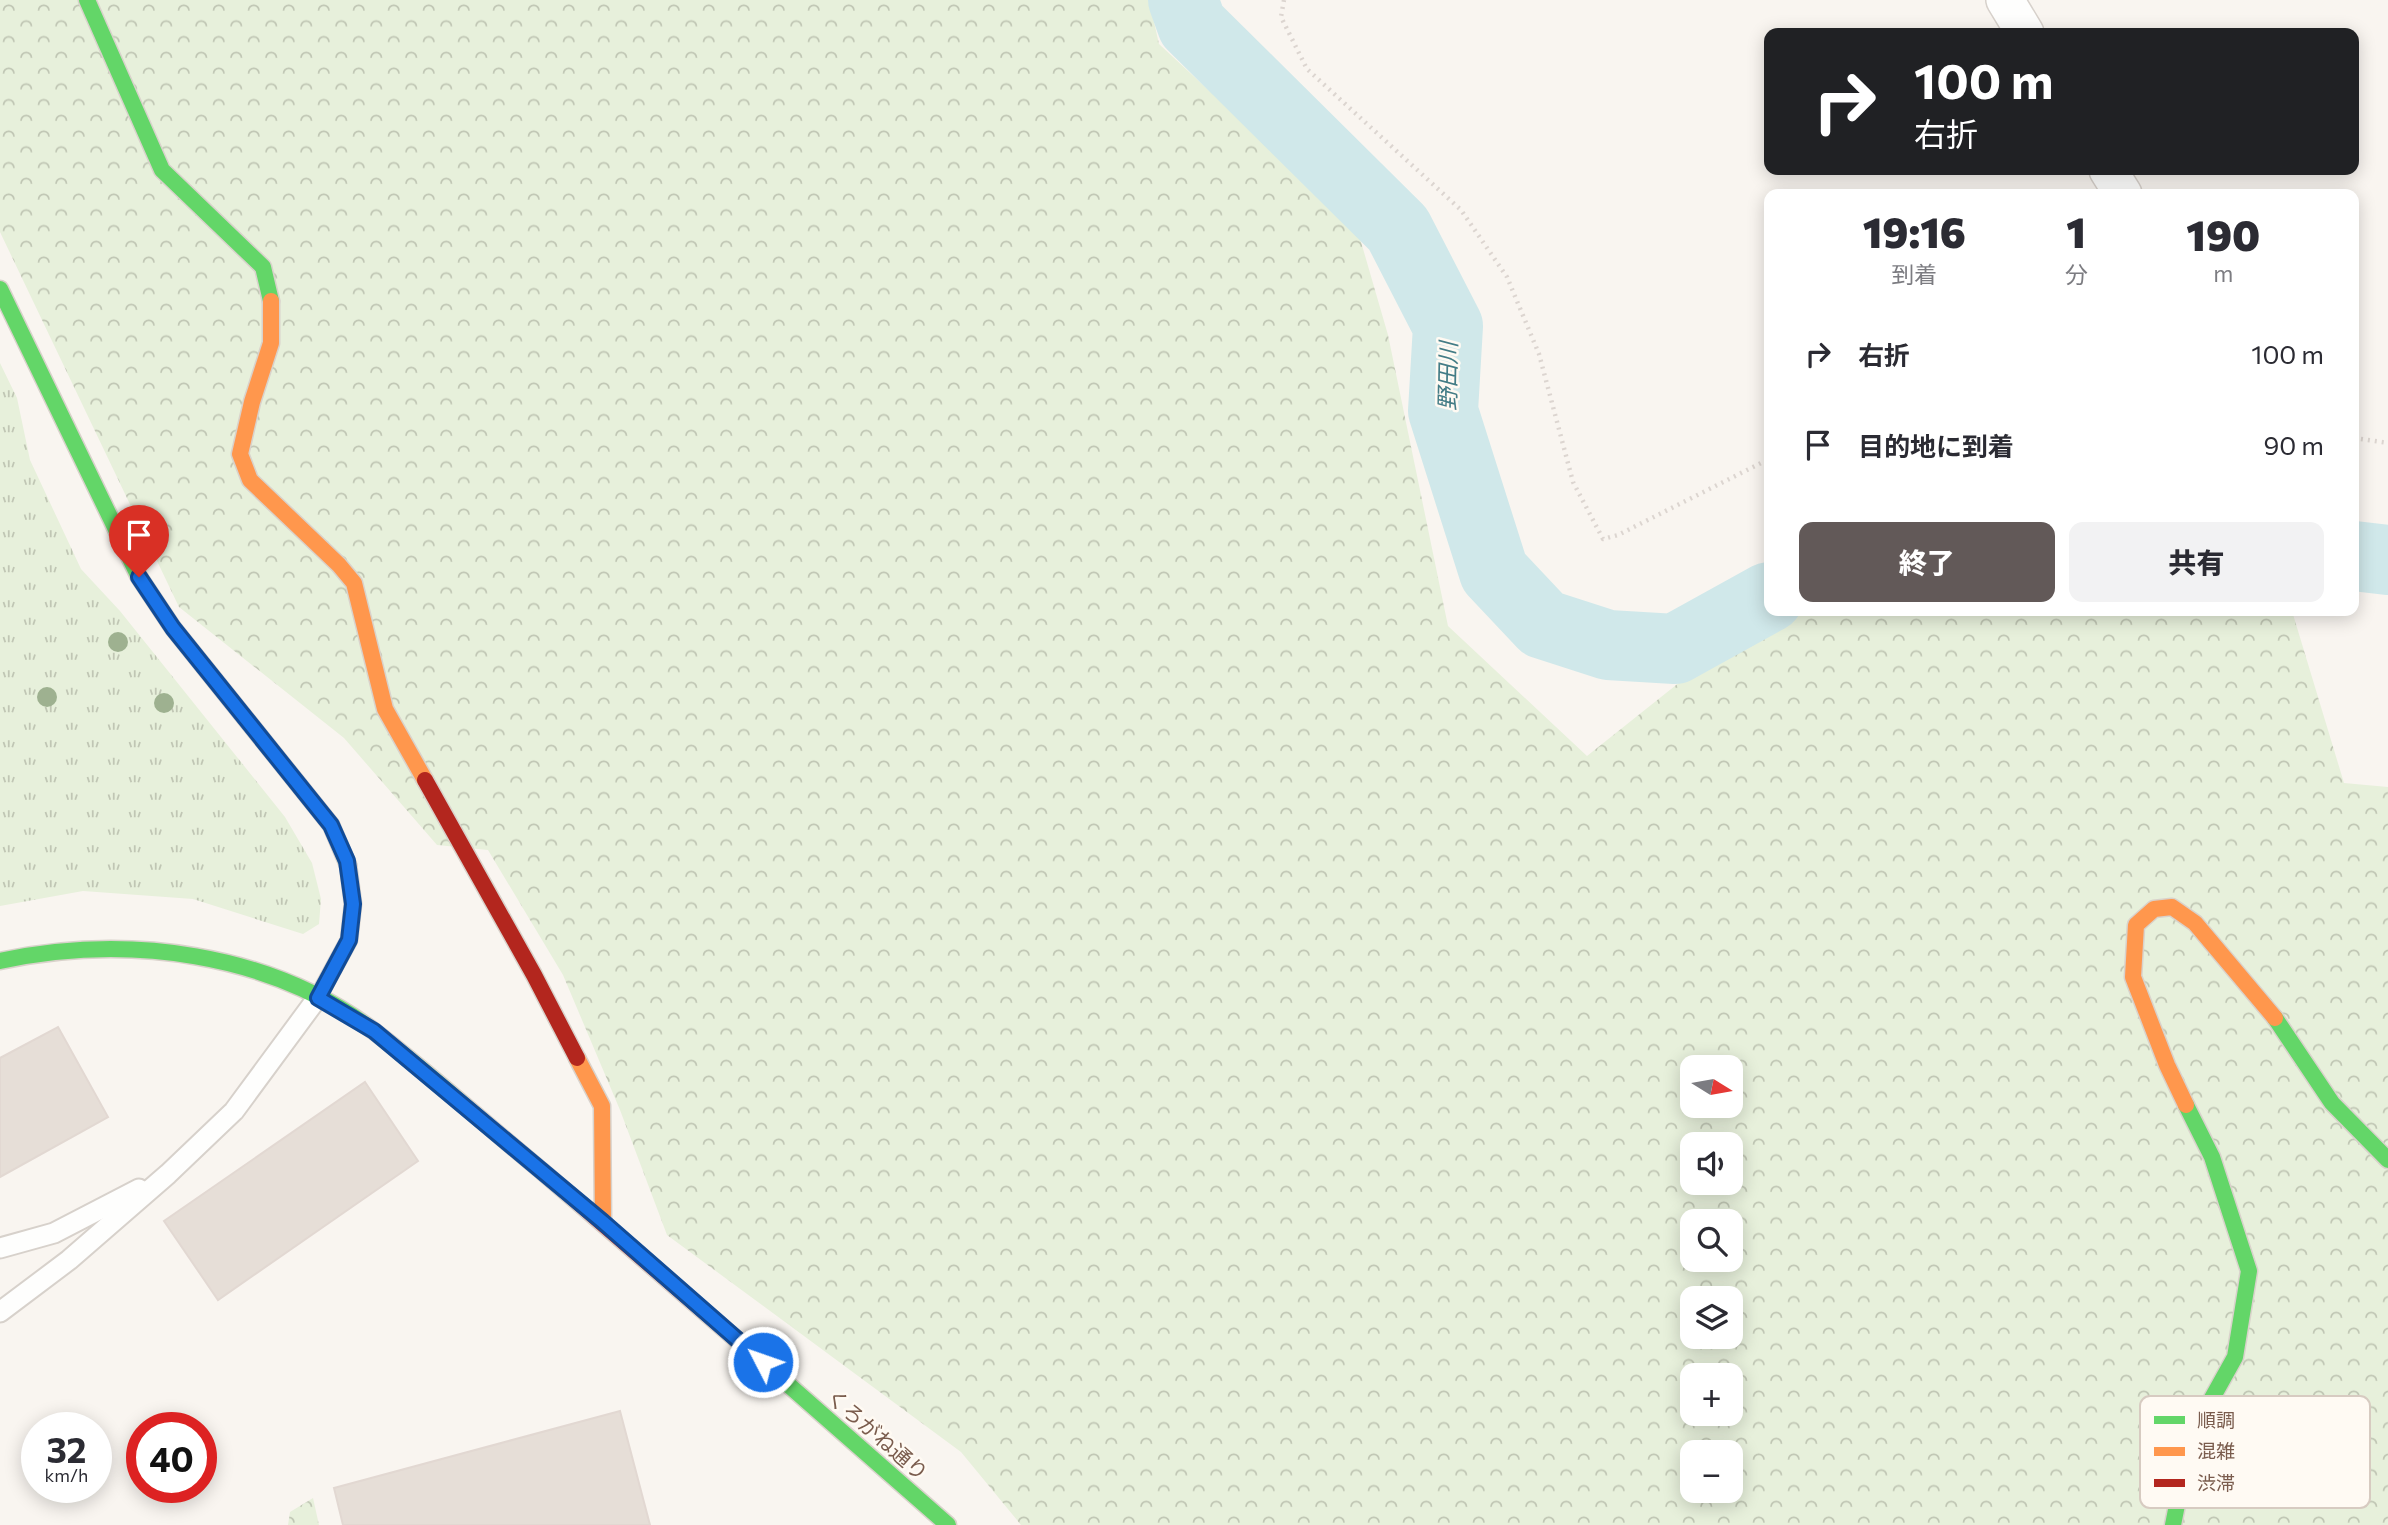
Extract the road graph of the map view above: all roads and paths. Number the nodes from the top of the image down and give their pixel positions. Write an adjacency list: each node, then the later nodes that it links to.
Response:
1 (87, 0): 13 (street)
2 (1284, 0): 8 (path)
3 (2005, 0): 4 (street)
4 (2022, 28)
5 (0, 289): 10 (street)
6 (2359, 439): 7 (path)
7 (2388, 443)
8 (1764, 462)
9 (0, 961): 10 (street, くろがね通り)
10 (318, 998): 12 (lane); 13 (street, くろがね通り)
11 (2388, 1160): 16 (street)
12 (168, 1174): 14 (lane); 15 (lane)
13 (603, 1222): 17 (street, くろがね通り)
14 (0, 1248)
15 (0, 1312)
16 (2213, 1396)
17 (948, 1525)

